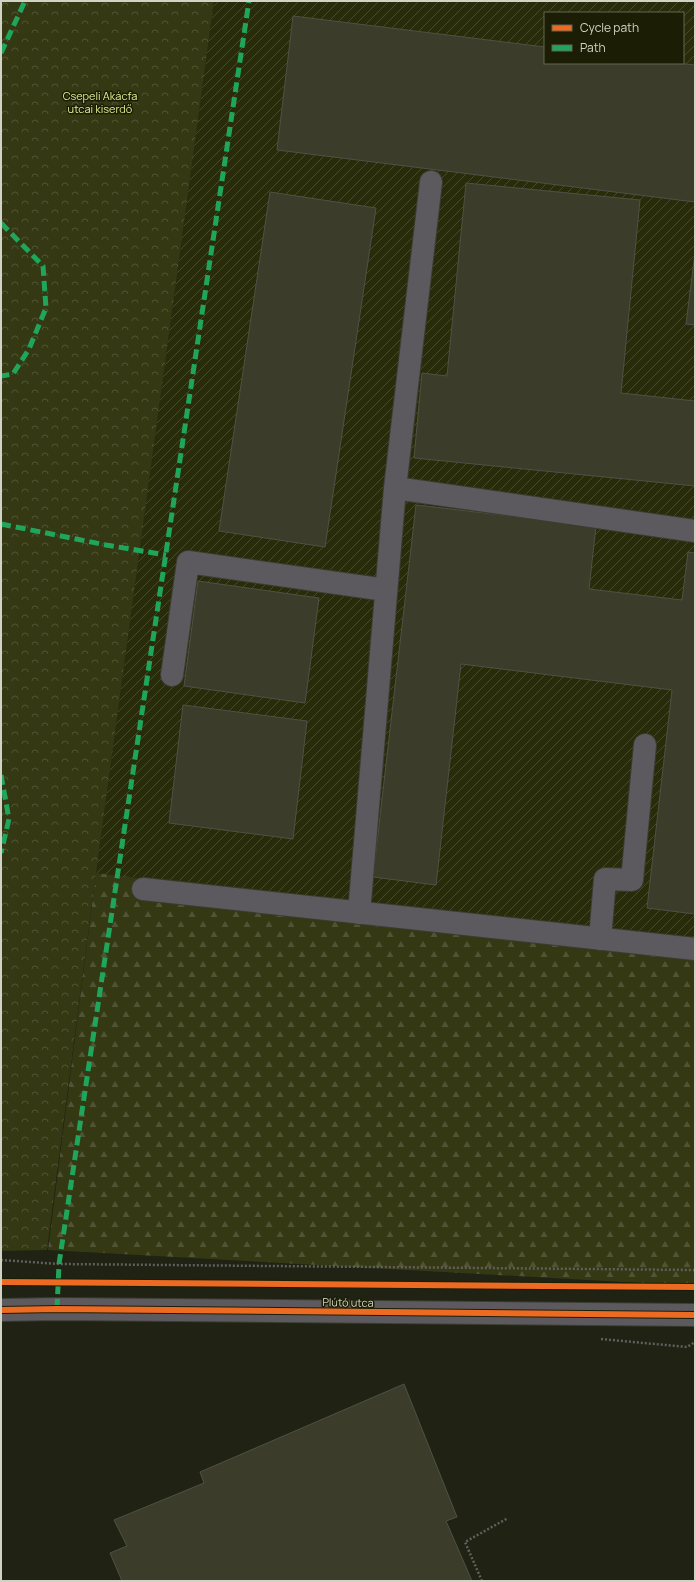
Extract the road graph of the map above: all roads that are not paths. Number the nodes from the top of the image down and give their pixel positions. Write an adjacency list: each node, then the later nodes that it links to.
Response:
1 (431, 182): 2 (street)
2 (396, 488): 3 (street); 4 (street)
3 (695, 531)
4 (386, 590): 5 (street); 8 (street)
5 (172, 675)
6 (645, 745): 9 (street)
7 (144, 889): 8 (street)
8 (359, 913): 9 (street)
9 (600, 939): 10 (street)
10 (695, 949)
11 (1, 1310): 12 (street, Plútó utca)
12 (695, 1315)

